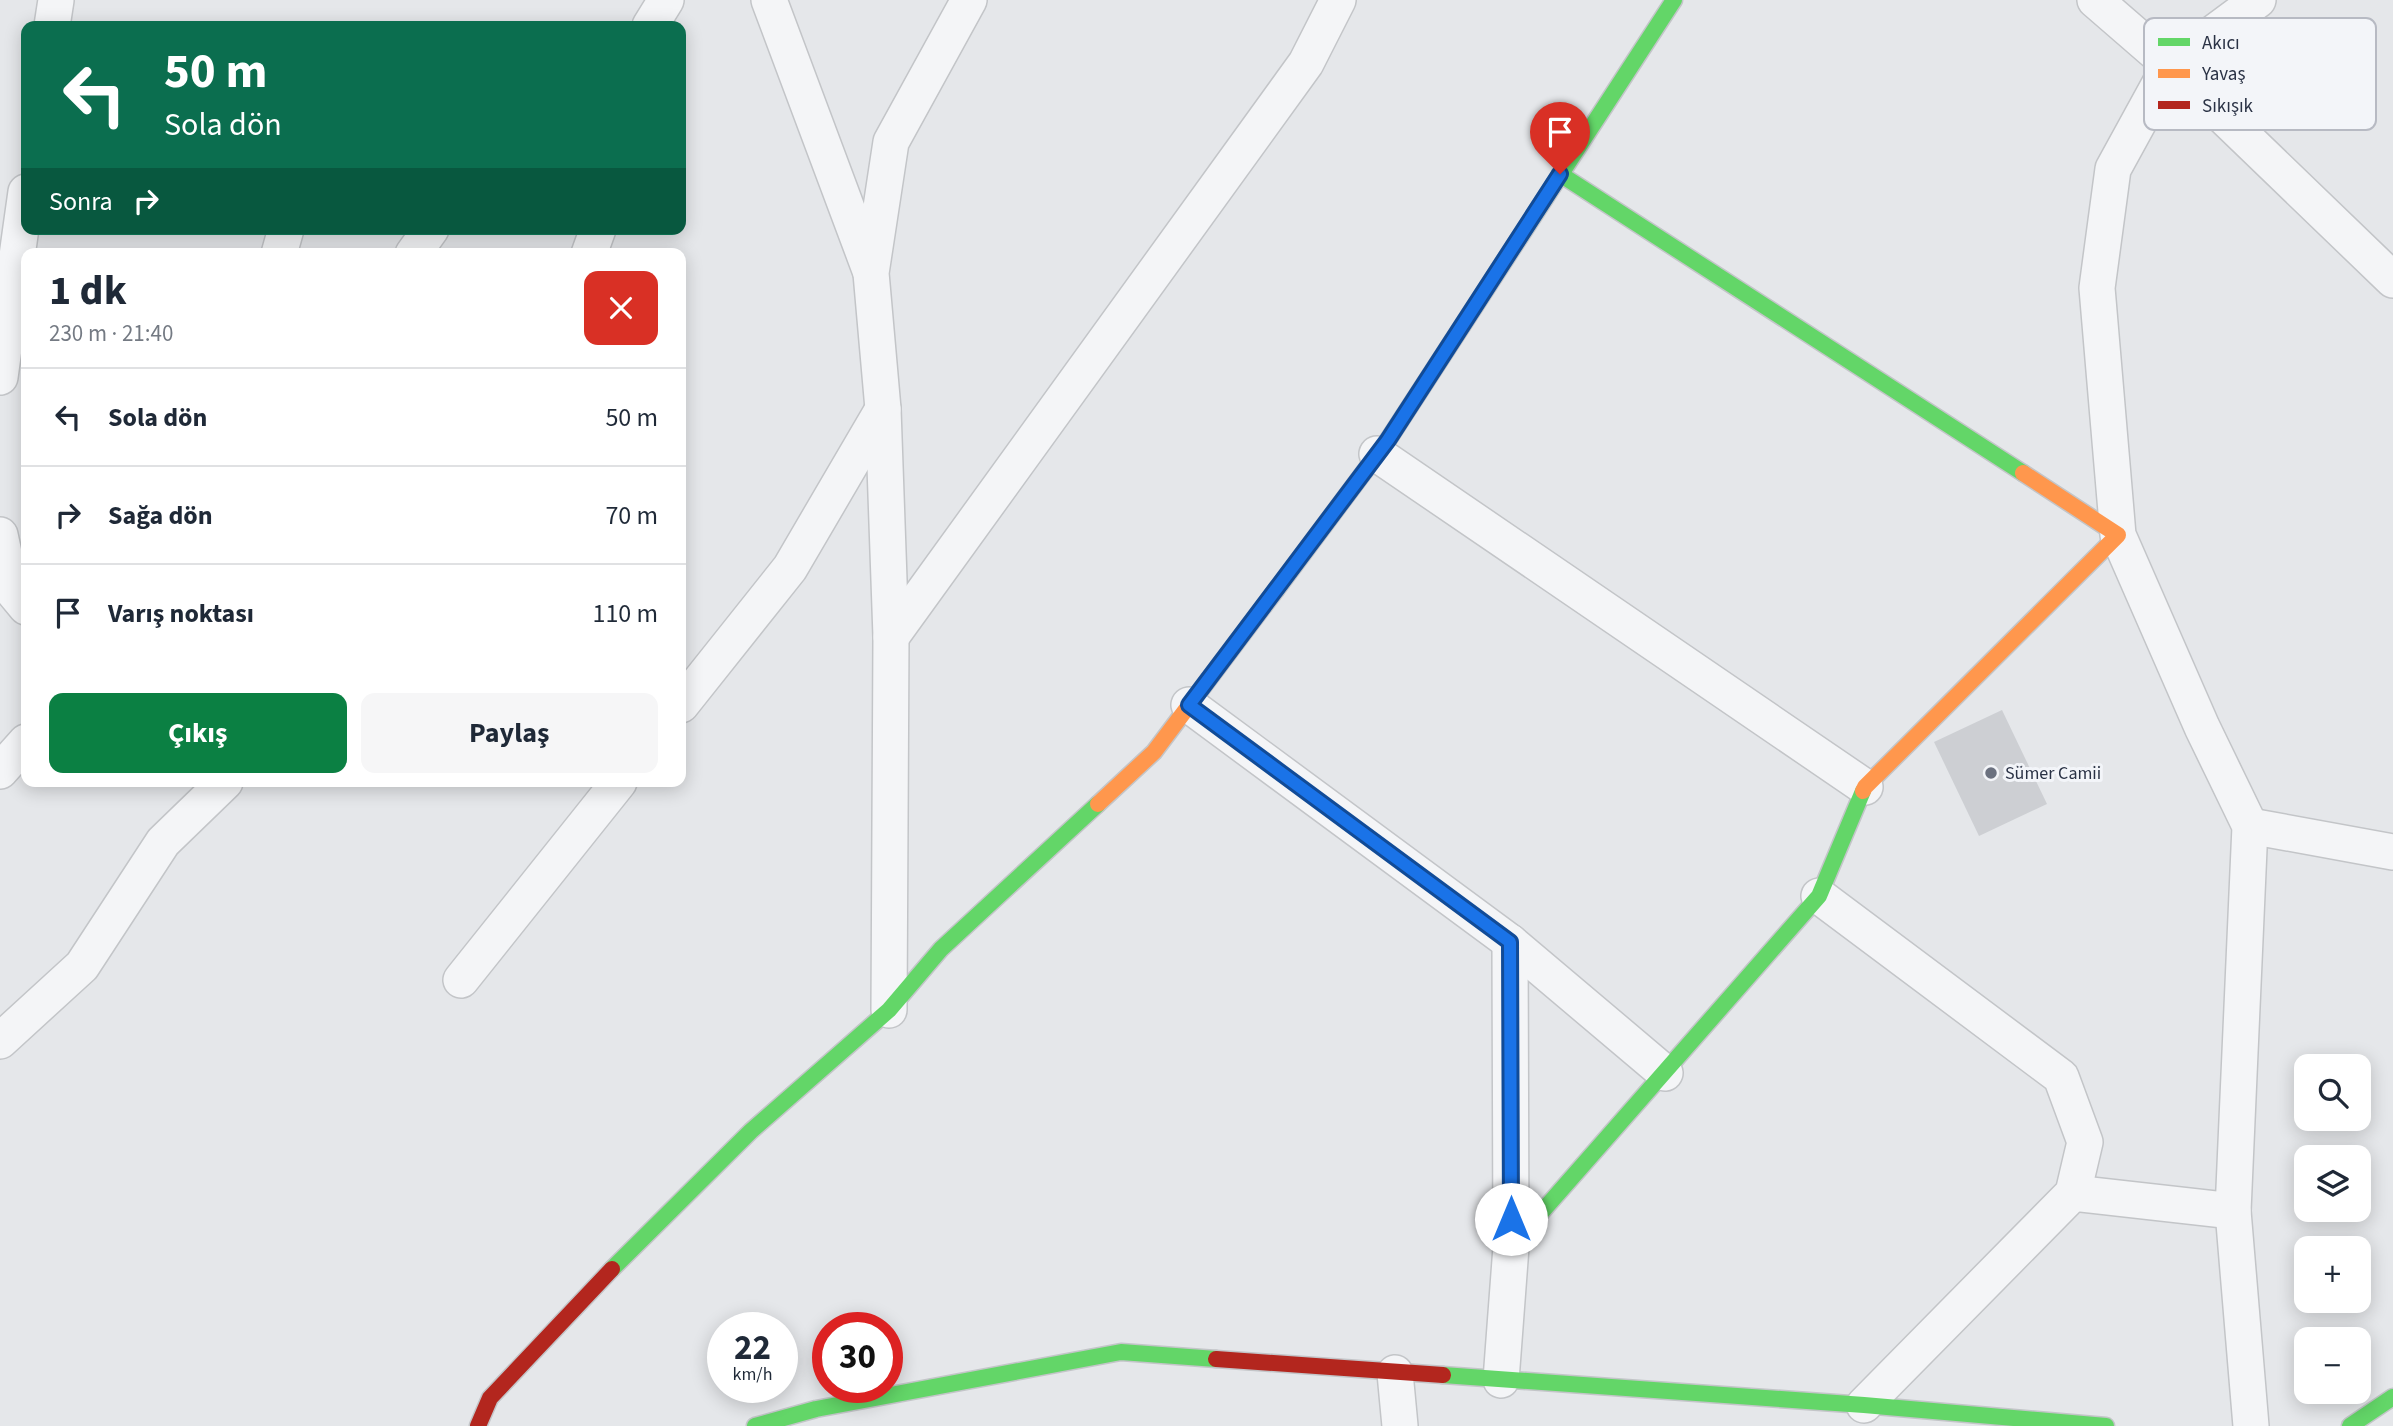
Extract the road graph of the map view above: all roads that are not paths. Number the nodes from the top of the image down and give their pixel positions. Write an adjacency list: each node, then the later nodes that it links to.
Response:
1 (56, 0): 10 (street)
2 (666, 0): 11 (street)
3 (769, 0): 17 (street)
4 (969, 0): 17 (street)
5 (1338, 0): 25 (street)
6 (1674, 0): 15 (street)
7 (2095, 0): 12 (street)
8 (2258, 0): 9 (street)
9 (2234, 18)
10 (53, 21)
11 (653, 21)
12 (2144, 42)
13 (2144, 112): 23 (street)
14 (2237, 130): 18 (street)
15 (1560, 174): 21 (street); 23 (street)
16 (21, 228): 19 (street)
17 (871, 273): 20 (street)
18 (2393, 280)
19 (0, 377)
20 (883, 410): 25 (street); 26 (street)
21 (1377, 454): 27 (street); 32 (street)
22 (0, 535): 24 (street)
23 (2118, 535): 32 (street); 33 (street)
24 (21, 601)
25 (891, 638): 38 (street)
26 (686, 699)
27 (1189, 705): 36 (street); 38 (street)
28 (21, 748): 29 (street)
29 (0, 771)
30 (220, 787): 39 (street)
31 (615, 787): 37 (street)
32 (1865, 788): 35 (street)
33 (2250, 825): 34 (street); 42 (street)
34 (2393, 852)
35 (1819, 896): 40 (street); 41 (street)
36 (1510, 942): 40 (street); 43 (street)
37 (461, 979)
38 (889, 1010): 48 (street)
39 (0, 1041)
40 (1665, 1073): 43 (street)
41 (2073, 1193): 42 (street); 47 (street)
42 (2233, 1211): 52 (street)
43 (1511, 1247): 45 (street)
44 (1395, 1373): 45 (street); 49 (street); 50 (street)
45 (1501, 1380): 47 (street)
46 (2393, 1397): 53 (street)
47 (1864, 1405): 51 (street)
48 (478, 1426)
49 (755, 1426)
50 (1400, 1426)
51 (2106, 1426)
52 (2251, 1426)
53 (2350, 1426)

